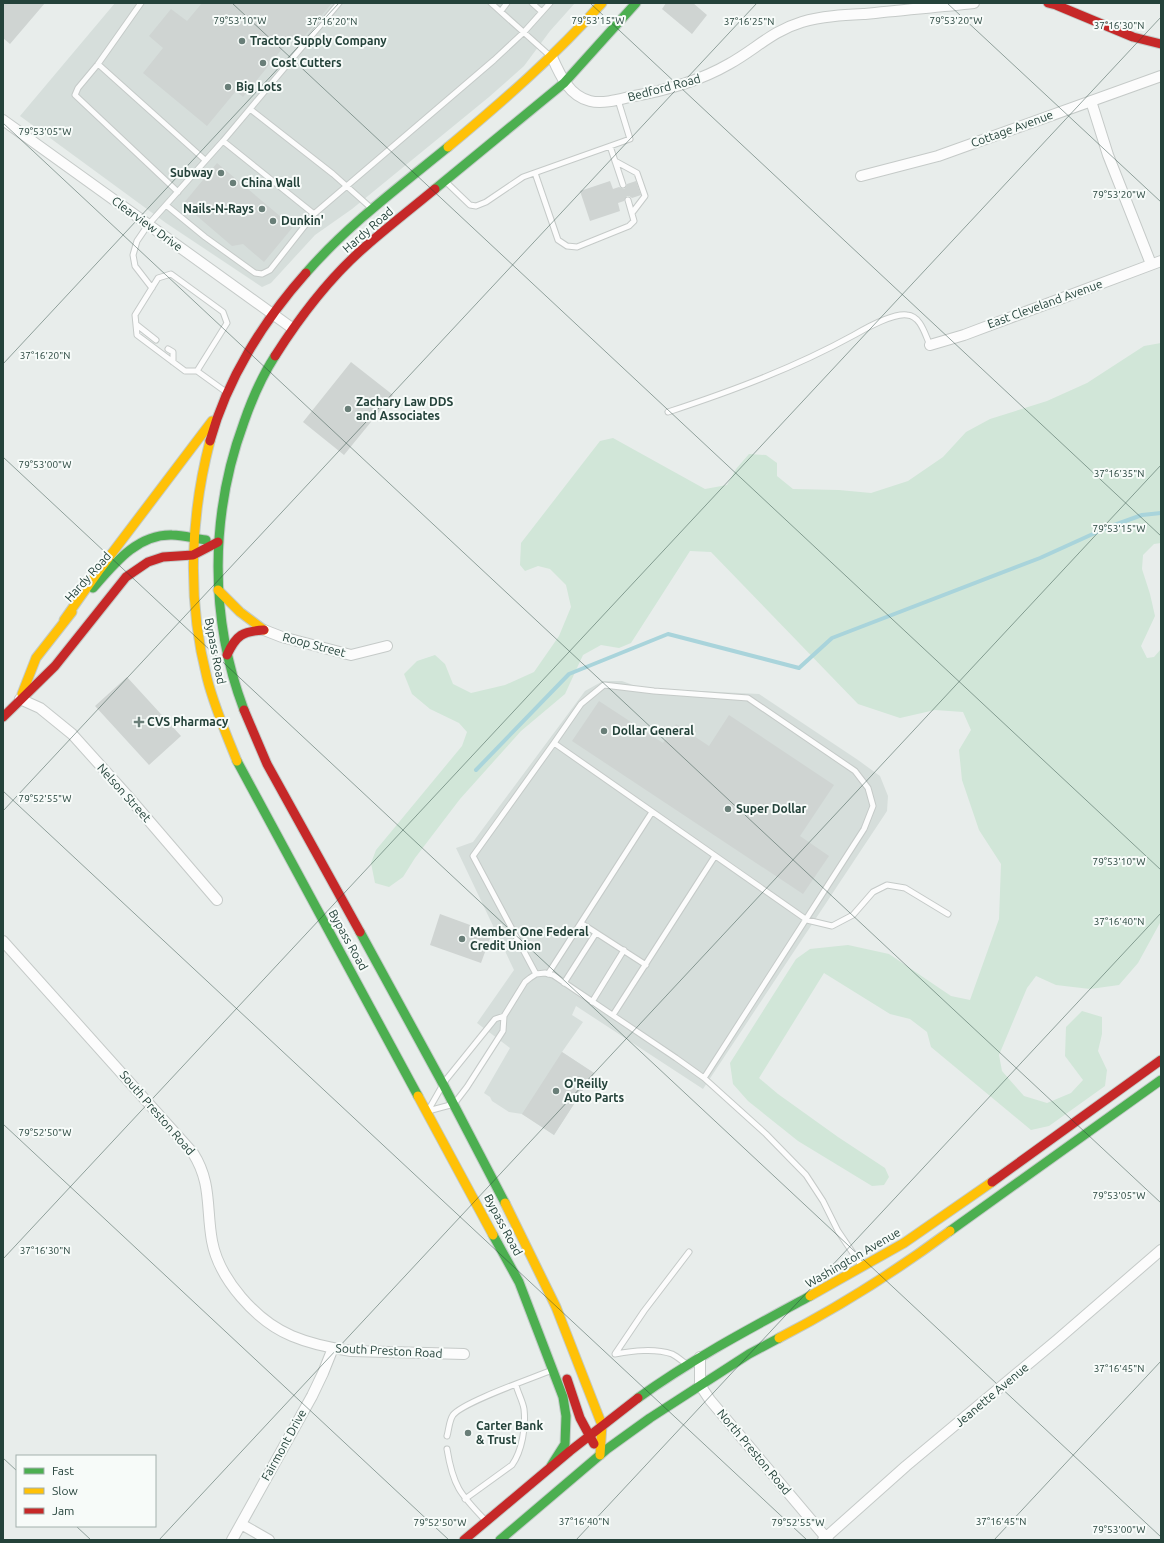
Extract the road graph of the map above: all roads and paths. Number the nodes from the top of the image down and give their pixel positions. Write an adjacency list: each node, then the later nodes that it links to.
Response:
1 (141, 3): 16 (lane)
2 (339, 3): 21 (lane)
3 (491, 3): 11 (lane)
4 (507, 3): 11 (lane)
5 (532, 3): 12 (lane)
6 (550, 3): 12 (lane)
7 (602, 3): 15 (main road, Hardy Road)
8 (636, 3): 18 (main road, Hardy Road)
9 (974, 3): 19 (street, Bedford Road)
10 (1048, 3): 14 (main road)
11 (501, 11): 13 (lane)
12 (542, 12): 13 (lane)
13 (524, 32): 15 (lane); 31 (lane)
14 (1161, 44)
15 (552, 57): 18 (street, Bedford Road); 35 (main road, Hardy Road)
16 (98, 64): 25 (lane); 32 (lane)
17 (1161, 76): 20 (street, Cottage Avenue)
18 (564, 83): 19 (street, Bedford Road); 29 (main road, Hardy Road)
19 (618, 100): 24 (lane)
20 (1091, 101): 28 (street, Cottage Avenue); 39 (street)
21 (250, 109): 23 (lane); 31 (lane)
22 (3, 120): 38 (street, Clearview Drive)
23 (223, 141): 25 (lane); 37 (lane)
24 (610, 146): 26 (lane); 27 (lane)
25 (205, 160): 32 (lane)
26 (615, 161): 30 (lane); 36 (lane)
27 (535, 173): 29 (lane); 36 (lane)
28 (861, 176)
29 (445, 181): 43 (main road, Hardy Road)
30 (623, 185)
31 (348, 186): 35 (lane); 37 (lane)
32 (178, 192): 34 (lane)
33 (628, 200): 36 (lane)
34 (166, 205): 37 (lane); 38 (lane)
35 (372, 209): 41 (main road, Hardy Road)
36 (632, 213)
37 (314, 214)
38 (148, 225): 40 (lane); 41 (street, Clearview Drive)
39 (1156, 263): 45 (street, East Cleveland Avenue)
40 (152, 288): 42 (lane); 48 (lane)
41 (272, 314): 43 (street, Clearview Drive); 49 (main road, Hardy Road)
42 (137, 325): 44 (lane); 47 (lane)
43 (292, 328): 53 (main road, Hardy Road)
44 (156, 340)
45 (930, 345): 51 (lane)
46 (168, 349): 47 (lane)
47 (174, 362): 48 (lane)
48 (198, 371): 49 (lane)
49 (228, 394): 50 (main road, Hardy Road)
50 (224, 403): 52 (main road, Bypass Road); 56 (main road)
51 (668, 412)
52 (194, 539): 53 (main road, Hardy Road); 54 (main road, Bypass Road); 56 (main road, Hardy Road)
53 (218, 542): 54 (main road, Hardy Road); 55 (main road, Bypass Road)
54 (193, 555): 60 (main road, Hardy Road); 84 (main road, Bypass Road)
55 (218, 590): 57 (main road); 59 (main road, Bypass Road)
56 (64, 620): 60 (main road, Hardy Road)
57 (264, 630): 58 (street, Roop Street); 59 (main road)
58 (387, 646)
59 (227, 655): 82 (main road, Bypass Road)
60 (20, 699): 61 (main road, Hardy Road); 65 (street, Nelson Street)
61 (3, 717)
62 (554, 743): 63 (lane); 67 (lane); 73 (lane)
63 (652, 812): 64 (lane); 68 (lane)
64 (715, 856): 67 (lane); 72 (lane)
65 (217, 900)
66 (948, 914): 67 (lane)
67 (807, 920): 80 (lane)
68 (580, 923): 69 (lane); 74 (lane)
69 (596, 933): 71 (lane); 75 (lane)
70 (3, 941): 89 (street, South Preston Road)
71 (624, 950): 72 (lane); 76 (lane)
72 (646, 965): 77 (lane)
73 (536, 974): 74 (lane); 78 (lane)
74 (548, 974): 75 (lane)
75 (564, 983): 76 (lane)
76 (592, 1002): 77 (lane)
77 (613, 1015): 80 (lane)
78 (504, 1016): 82 (lane); 83 (lane)
79 (1161, 1060): 87 (main road, Washington Avenue)
80 (704, 1078): 87 (lane)
81 (1161, 1080): 97 (main road)
82 (443, 1084): 83 (main road, Bypass Road); 84 (lane)
83 (454, 1104): 84 (lane); 98 (main road, Bypass Road)
84 (428, 1110): 88 (main road, Bypass Road)
85 (1161, 1250): 107 (street, Jeanette Avenue)
86 (689, 1252): 93 (lane)
87 (863, 1268): 92 (main road, Washington Avenue)
88 (524, 1295): 90 (main road); 94 (main road, Bypass Road)
89 (333, 1348): 91 (street, South Preston Road); 106 (street, Fairmont Drive)
90 (555, 1349)
91 (464, 1354)
92 (700, 1357): 93 (main road, Washington Avenue); 97 (street)
93 (688, 1364): 98 (main road, Washington Avenue)
94 (553, 1370): 96 (lane); 103 (main road, Bypass Road)
95 (564, 1370): 99 (main road)
96 (516, 1385): 100 (lane); 104 (lane)
97 (700, 1385): 102 (main road); 107 (street, North Preston Road)
98 (602, 1425): 99 (main road, Washington Avenue); 102 (main road, Bypass Road)
99 (589, 1435): 102 (main road); 103 (main road, Washington Avenue)
100 (447, 1436)
101 (447, 1449): 104 (lane)
102 (600, 1455): 111 (main road)
103 (552, 1466): 105 (main road, Washington Avenue)
104 (465, 1499): 105 (lane)
105 (486, 1521): 110 (main road, Washington Avenue)
106 (241, 1524): 108 (street, Fairmont Drive); 109 (street)
107 (825, 1539)
108 (232, 1540)
109 (269, 1540)
110 (464, 1540)
111 (500, 1540)

